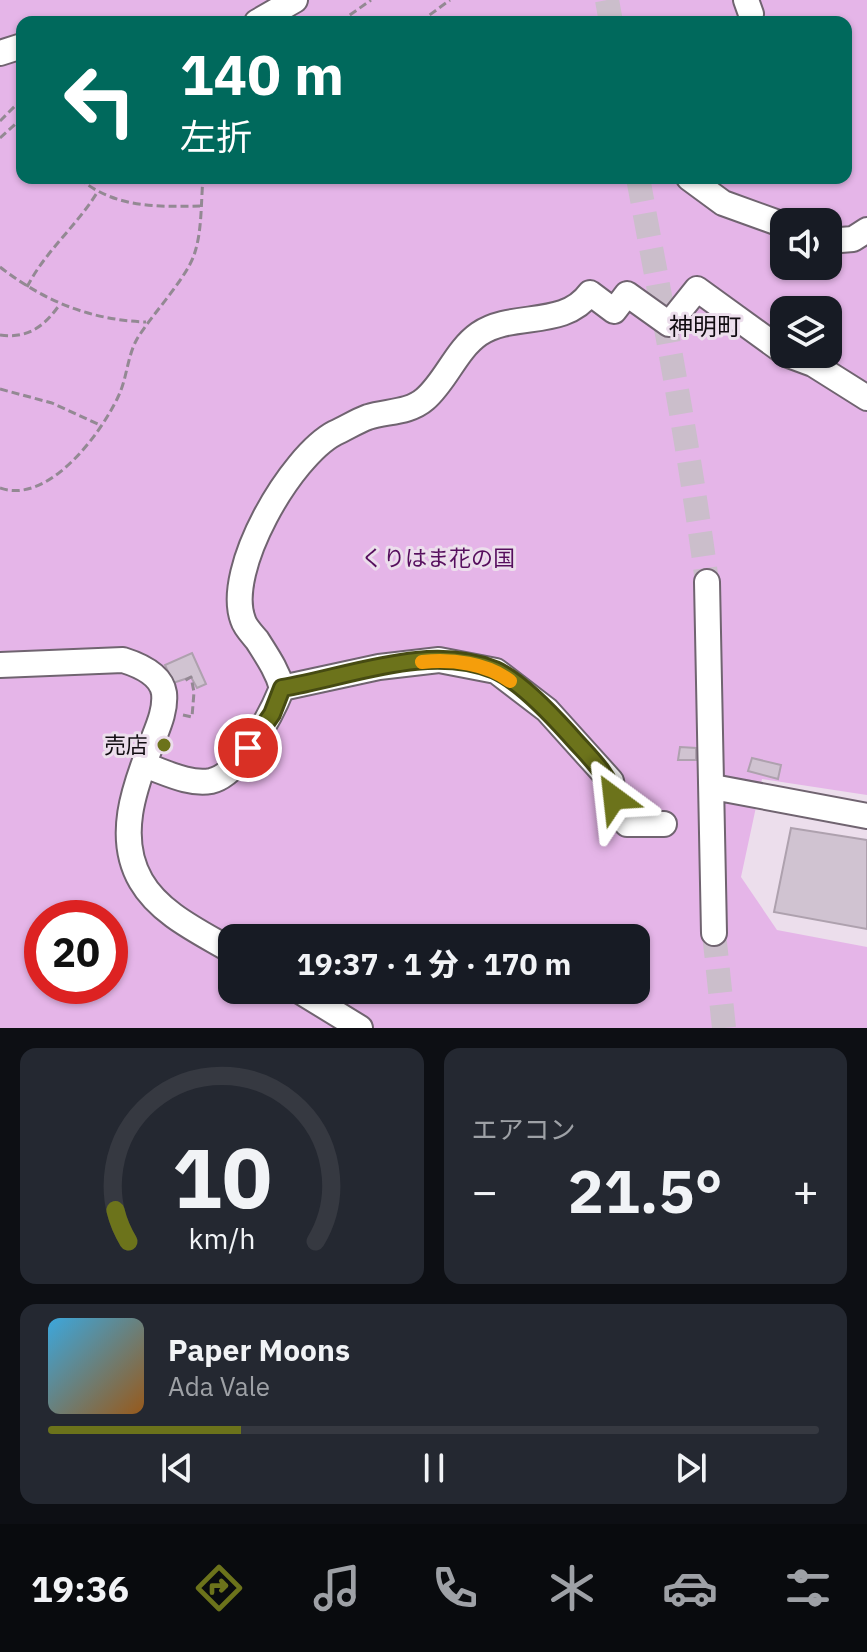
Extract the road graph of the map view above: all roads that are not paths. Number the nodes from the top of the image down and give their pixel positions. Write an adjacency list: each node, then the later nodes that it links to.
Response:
1 (295, 0): 2 (street)
2 (267, 16)
3 (697, 184): 4 (street)
4 (770, 220)
5 (867, 230): 6 (street)
6 (842, 240)
7 (770, 342): 12 (street)
8 (819, 368): 9 (street)
9 (867, 398)
10 (707, 582): 14 (street)
11 (0, 665): 13 (street)
12 (282, 688): 13 (street); 16 (street)
13 (144, 765): 18 (street)
14 (713, 787): 15 (street); 17 (street)
15 (867, 816)
16 (664, 824)
17 (714, 933)
18 (218, 942)
19 (321, 1004): 20 (street)
20 (360, 1028)

